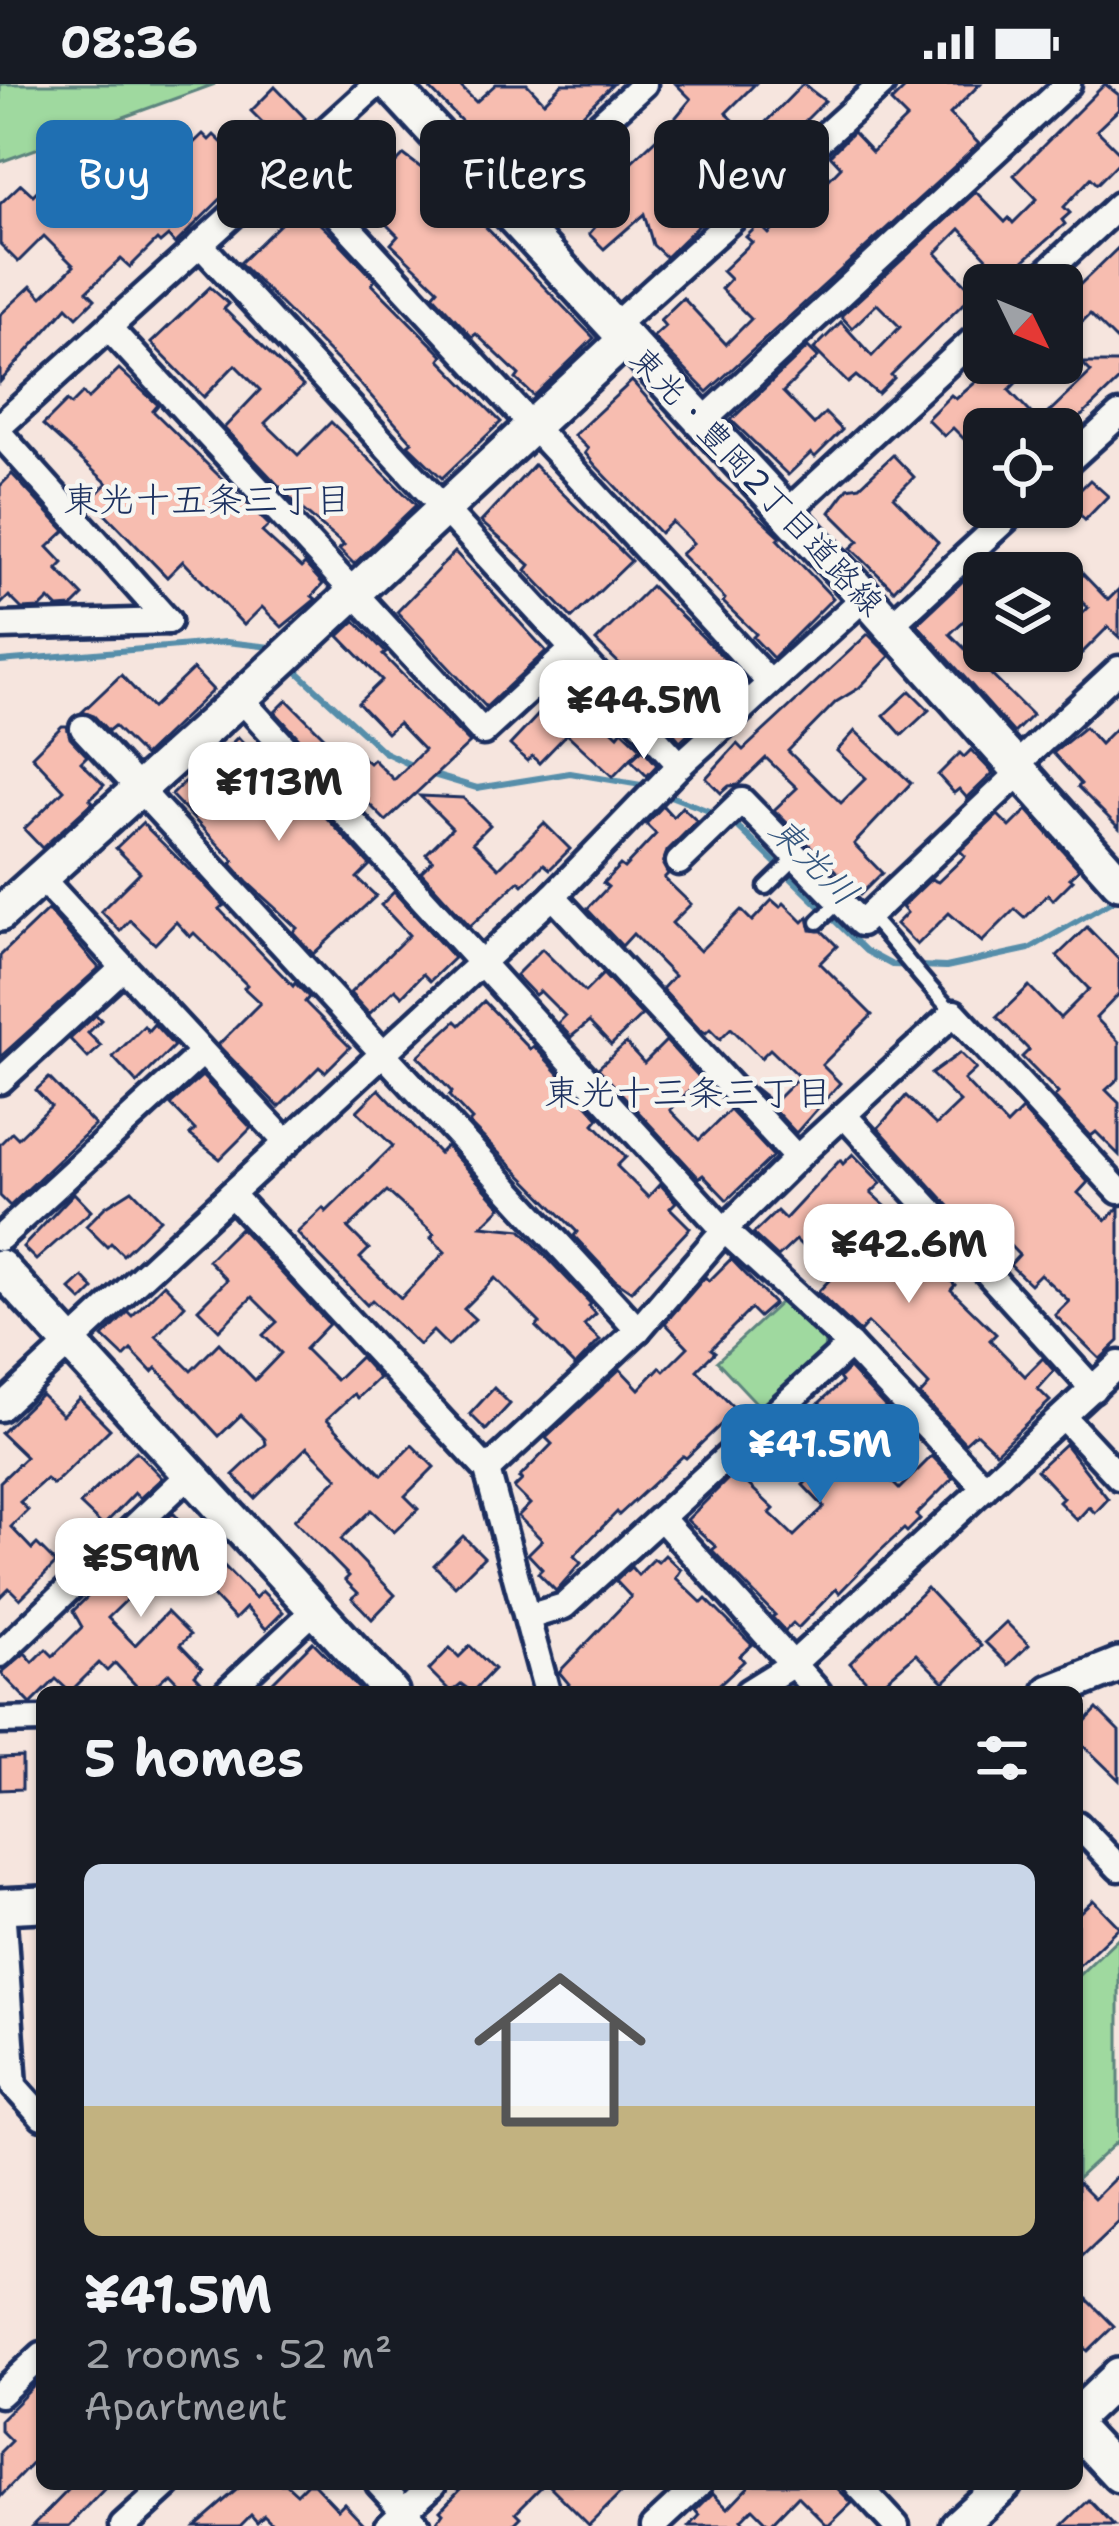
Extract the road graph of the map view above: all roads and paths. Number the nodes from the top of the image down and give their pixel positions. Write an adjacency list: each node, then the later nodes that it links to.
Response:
1 (377, 84): 6 (street)
2 (390, 84): 7 (street, 東光・豊岡2丁目道路線)
3 (1068, 84): 19 (street)
4 (871, 88): 16 (street)
5 (628, 89): 8 (street)
6 (335, 120)
7 (424, 120)
8 (597, 120)
9 (1119, 205): 14 (street)
10 (217, 228): 13 (street)
11 (348, 228): 20 (street)
12 (524, 228): 16 (street, 東光・豊岡2丁目道路線)
13 (200, 244): 15 (street); 23 (street)
14 (1056, 264)
15 (109, 328): 21 (street); 26 (street)
16 (620, 332): 19 (street, 東光・豊岡2丁目道路線); 20 (street)
17 (963, 349): 24 (street)
18 (1119, 415): 22 (street)
19 (703, 421): 24 (street, 東光・豊岡2丁目道路線)
20 (532, 426): 23 (street); 32 (street)
21 (0, 430): 28 (street)
22 (1083, 448)
23 (443, 508): 26 (street); 30 (street)
24 (787, 512): 27 (street, 東光・豊岡2丁目道路線)
25 (996, 528): 29 (street)
26 (353, 592): 30 (street); 33 (street)
27 (865, 597): 29 (street, 東光・豊岡2丁目道路線); 32 (street)
28 (0, 626)
29 (890, 626): 35 (street, 東光・豊岡2丁目道路線)
30 (573, 650): 36 (street)
31 (1119, 669): 35 (street)
32 (770, 682): 36 (street)
33 (248, 691): 37 (street); 46 (street)
34 (83, 728): 37 (street)
35 (1017, 770): 40 (street, 東光・豊岡2丁目道路線); 45 (street)
36 (665, 780): 43 (street)
37 (139, 788): 41 (street); 50 (street)
38 (794, 860): 39 (street); 42 (lane); 45 (street)
39 (679, 862)
40 (1116, 873)
41 (40, 877): 44 (street); 47 (street)
42 (771, 882)
43 (553, 896): 46 (street); 54 (street)
44 (0, 914)
45 (869, 916): 48 (lane)
46 (480, 964): 50 (street); 57 (street)
47 (123, 968): 49 (street); 51 (street)
48 (954, 1013): 52 (street); 55 (street)
49 (202, 1053): 53 (street); 58 (street)
50 (383, 1054): 53 (street); 60 (street)
51 (0, 1081)
52 (844, 1115): 54 (street); 64 (street)
53 (287, 1142): 56 (street)
54 (797, 1158): 57 (street)
55 (1119, 1191)
56 (231, 1194): 61 (street); 67 (street)
57 (724, 1230): 60 (street); 62 (street)
58 (0, 1238)
59 (0, 1267): 61 (street)
60 (638, 1330): 67 (street)
61 (68, 1345): 65 (street); 68 (street)
62 (850, 1345): 70 (street); 71 (street)
63 (1119, 1364): 64 (street)
64 (1093, 1389): 66 (street)
65 (0, 1408)
66 (1063, 1417): 69 (street); 70 (street)
67 (487, 1470): 73 (street)
68 (190, 1474): 72 (street); 74 (street)
69 (1119, 1477)
70 (985, 1488): 75 (street)
71 (661, 1518): 73 (street); 75 (street)
72 (316, 1609): 77 (street); 78 (street)
73 (528, 1617): 79 (street)
74 (0, 1654)
75 (793, 1664): 80 (street); 81 (street)
76 (1119, 1665): 82 (street)
77 (233, 1686)
78 (386, 1686)
79 (546, 1686)
80 (758, 1686)
81 (813, 1686)
82 (1066, 1686)
83 (36, 1720): 84 (street)
84 (0, 1721)
85 (1083, 1841): 86 (street)
86 (1119, 1868)
87 (36, 1904): 88 (street)
88 (1, 1906): 89 (street)
89 (36, 2110)
90 (36, 2361): 92 (street)
91 (1119, 2376): 93 (street)
92 (0, 2394)
93 (1083, 2410)
94 (1083, 2436): 95 (street)
95 (1119, 2475)
96 (162, 2490): 103 (street)
97 (383, 2490): 102 (street)
98 (429, 2490): 102 (street)
99 (692, 2490): 104 (street)
100 (863, 2490): 105 (street)
101 (997, 2490): 106 (street)
102 (404, 2521)
103 (123, 2526)
104 (653, 2526)
105 (896, 2526)
106 (958, 2526)

